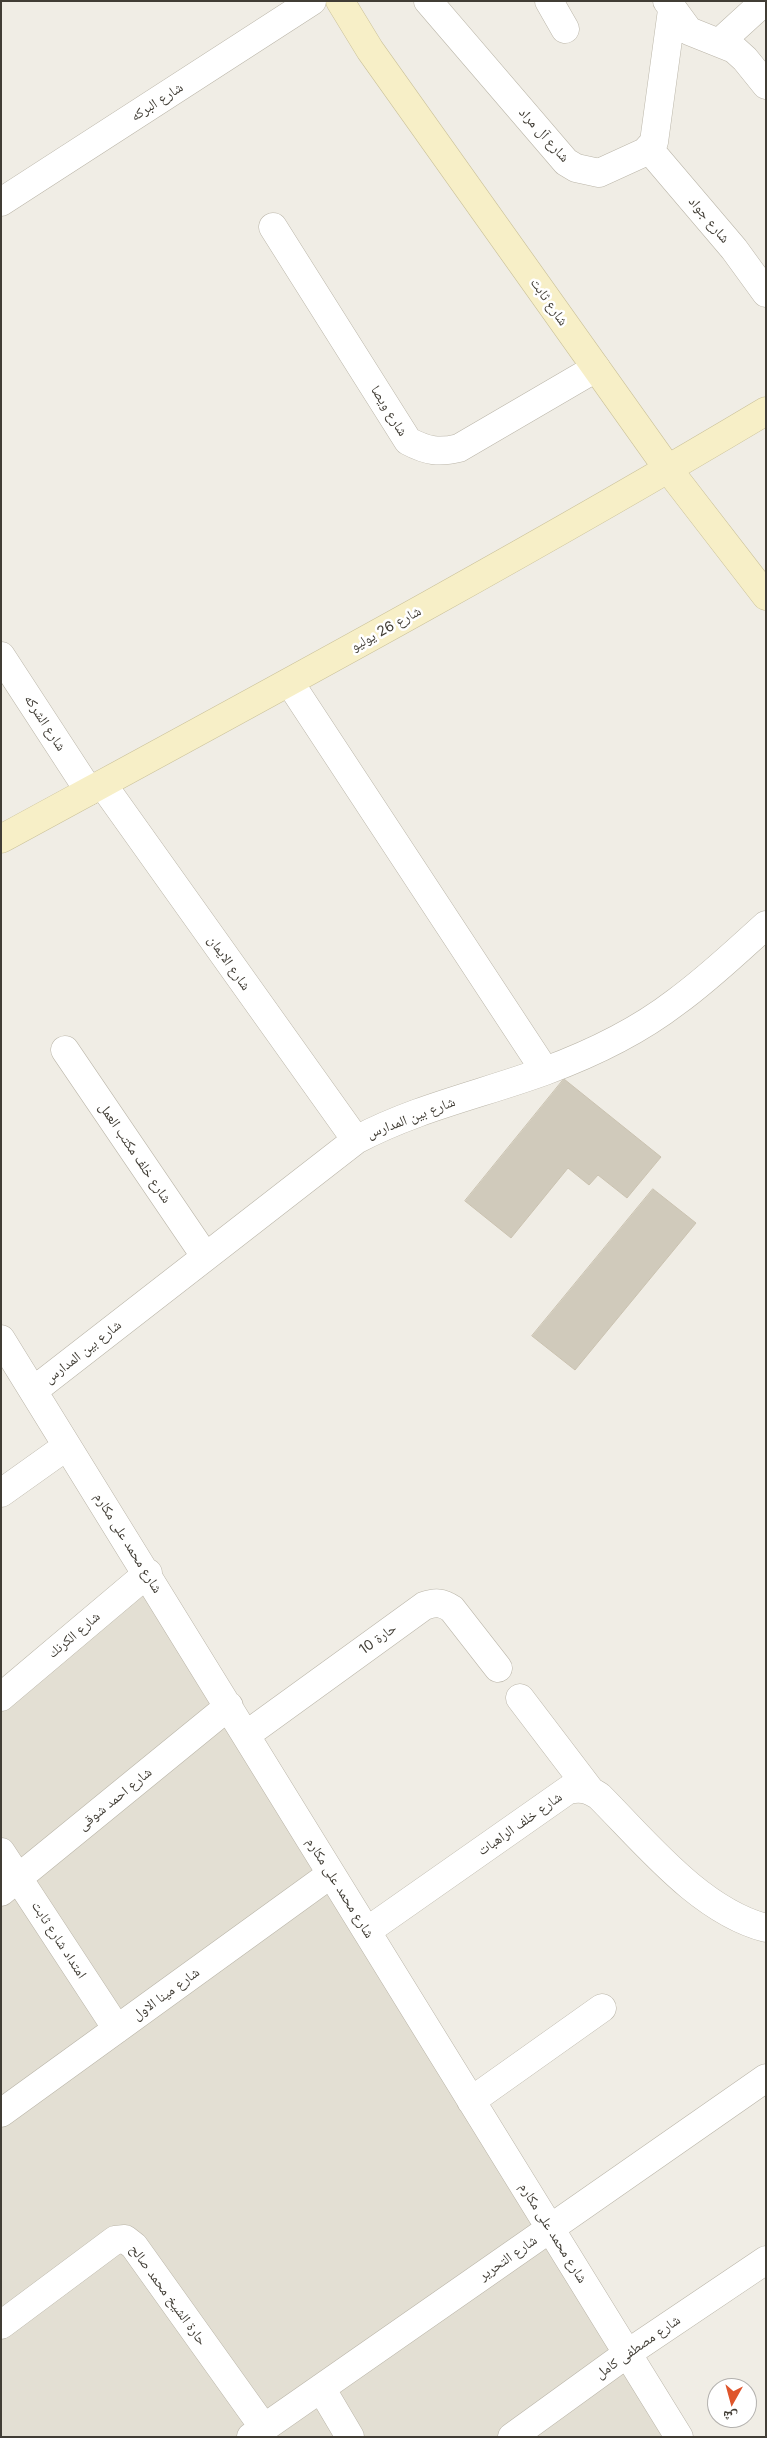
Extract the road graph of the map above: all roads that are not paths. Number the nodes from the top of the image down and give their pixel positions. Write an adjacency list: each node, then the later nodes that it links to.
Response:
1 (312, 1): 12 (street, شارع البركه)
2 (340, 1): 15 (street, شارع ثابت)
3 (428, 1): 11 (street, شارع آل مراد)
4 (549, 1): 8 (street)
5 (765, 1): 7 (street)
6 (669, 6): 9 (street); 11 (street)
7 (743, 11): 9 (street)
8 (565, 29)
9 (720, 42): 10 (street)
10 (766, 85)
11 (650, 149): 14 (street, شارع جواد)
12 (1, 202)
13 (273, 227): 15 (street, شارع ويصا)
14 (766, 293)
15 (596, 368): 17 (street, شارع ثابت)
16 (766, 410): 17 (street, شارع 26 يوليو)
17 (668, 469): 18 (street, شارع ثابت); 20 (street, شارع 26 يوليو)
18 (766, 596)
19 (1, 656): 21 (street, شارع الشركه)
20 (290, 683): 21 (street, شارع 26 يوليو); 25 (street)
21 (96, 788): 22 (street, شارع 26 يوليو); 26 (street, شارع الايمان)
22 (1, 839)
23 (766, 925): 25 (street, شارع بين المدارس)
24 (65, 1050): 27 (street, شارع خلف مكتب العمل)
25 (545, 1071): 26 (street, شارع بين المدارس)
26 (356, 1140): 27 (street, شارع بين المدارس)
27 (205, 1256): 29 (street, شارع بين المدارس)
28 (1, 1339): 29 (street, شارع محمد على مكارم)
29 (33, 1391): 30 (street, شارع محمد على مكارم)
30 (67, 1446): 31 (street); 32 (street, شارع محمد على مكارم)
31 (1, 1493)
32 (148, 1573): 34 (street, شارع الكرنك); 36 (street, شارع محمد على مكارم)
33 (498, 1668): 37 (street, حارة 10)
34 (1, 1697)
35 (520, 1698): 38 (street)
36 (229, 1706): 37 (street, شارع محمد على مكارم); 41 (street, شارع احمد شوقى)
37 (246, 1735): 40 (street, شارع محمد على مكارم)
38 (590, 1790): 42 (street); 43 (street, شارع خلف الراهبات)
39 (1, 1852): 41 (street, امتداد شارع ثابت)
40 (331, 1874): 43 (street, شارع محمد على مكارم); 45 (street, شارع مينا الاول)
41 (10, 1885): 45 (street, امتداد شارع ثابت)
42 (766, 1928)
43 (367, 1931): 47 (street, شارع محمد على مكارم)
44 (602, 2008): 47 (street)
45 (117, 2029): 48 (street, شارع مينا الاول)
46 (766, 2078): 49 (street, شارع التحرير)
47 (471, 2101): 49 (street, شارع محمد على مكارم)
48 (1, 2113)
49 (550, 2229): 52 (street, شارع محمد على مكارم); 53 (street, شارع التحرير)
50 (766, 2260): 52 (street, شارع مصطفى كامل)
51 (1, 2325): 54 (street, حارة الشيخ محمد صالح)
52 (628, 2353): 56 (street, شارع مصطفى كامل); 57 (street, شارع محمد على مكارم)
53 (321, 2388): 54 (street, شارع التحرير); 55 (street)
54 (257, 2432)
55 (350, 2437)
56 (512, 2437)
57 (679, 2437)

